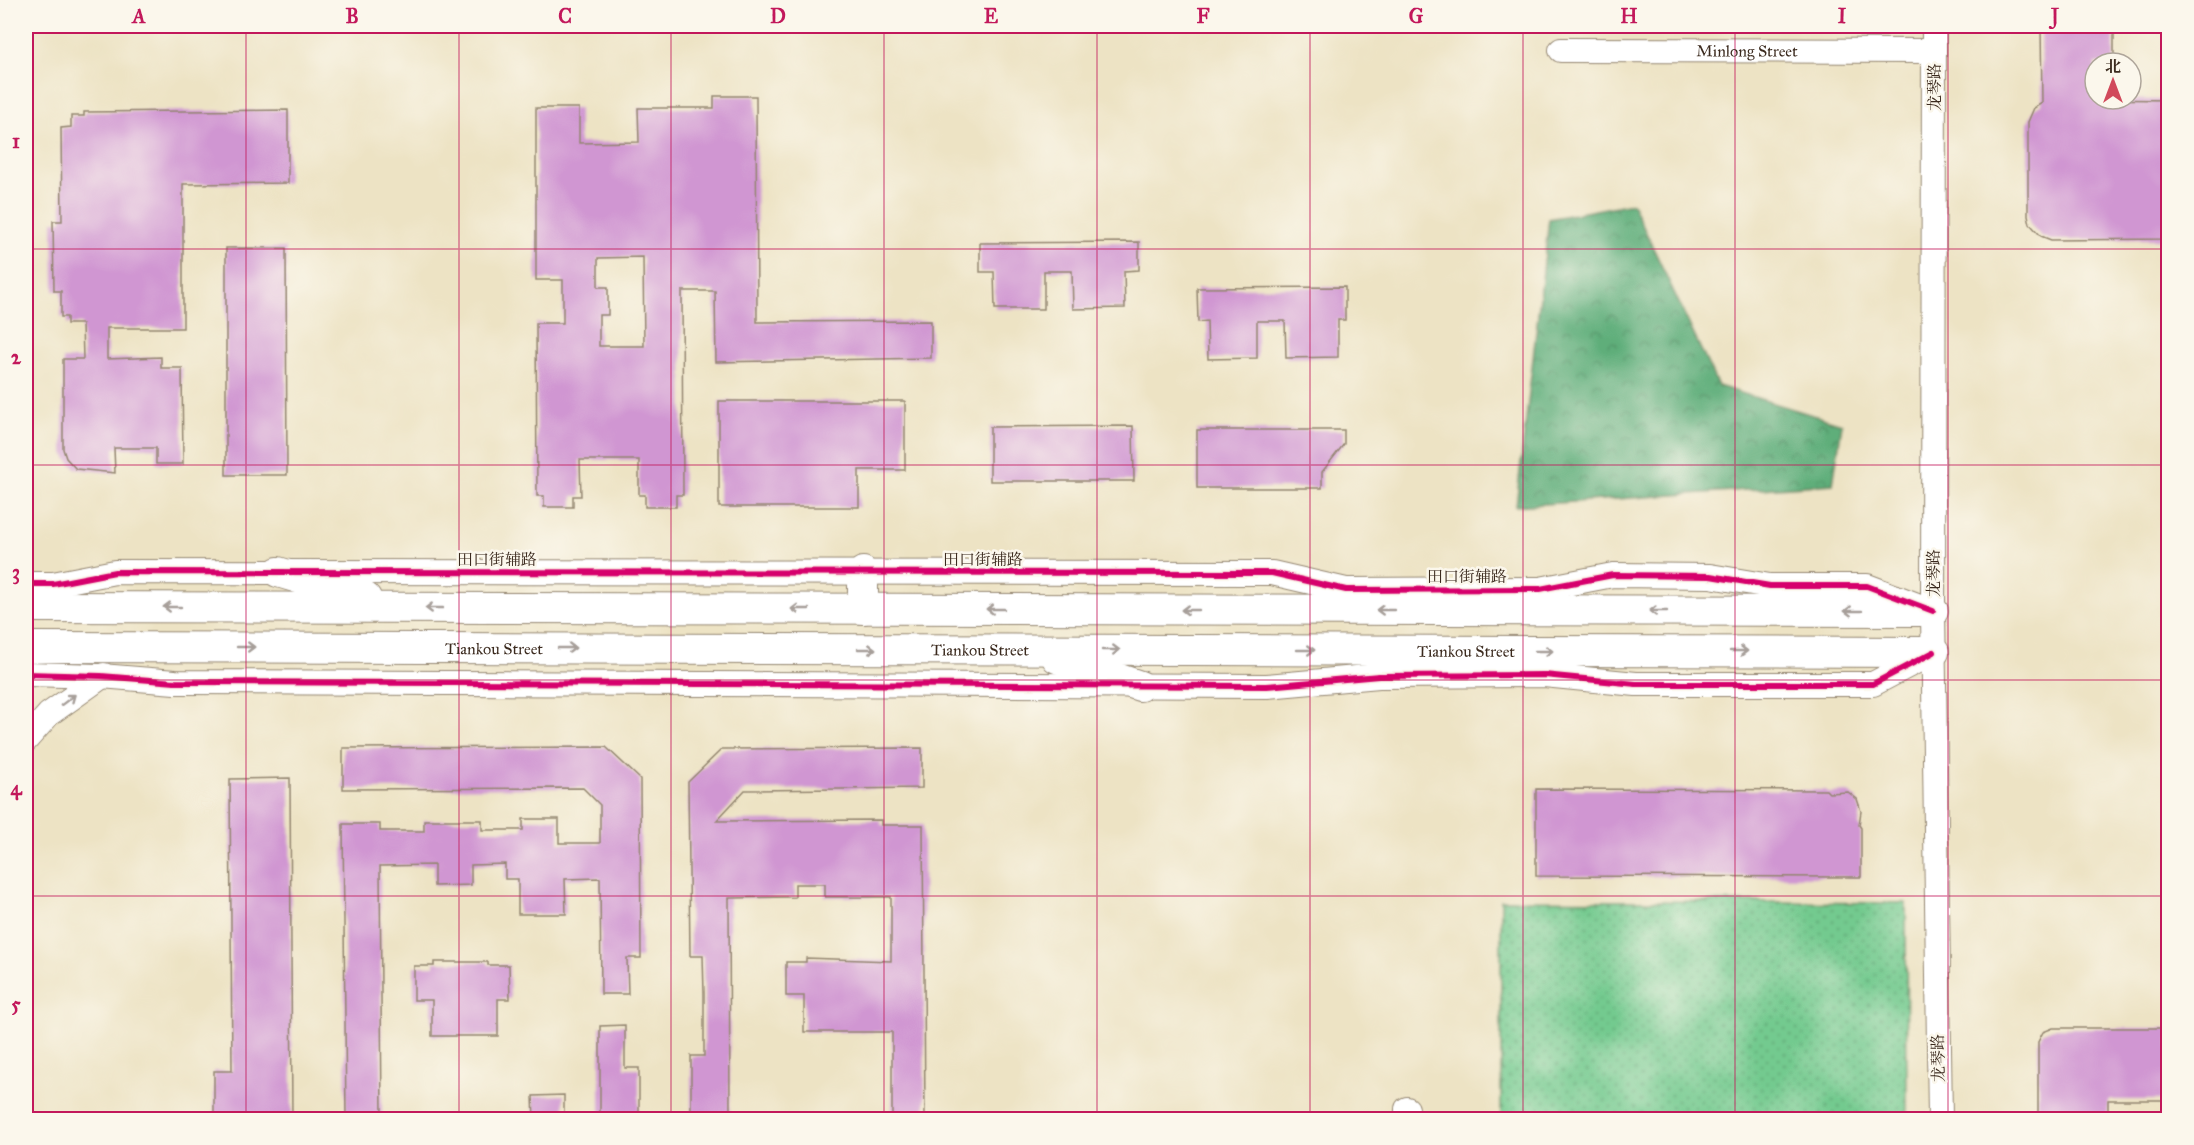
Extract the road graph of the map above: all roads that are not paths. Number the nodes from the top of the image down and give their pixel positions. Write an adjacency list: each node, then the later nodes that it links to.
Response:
1 (1934, 26): 3 (street, 龙琴路)
2 (1561, 50): 3 (street, Minlong Street)
3 (1934, 51): 10 (street, 龙琴路)
4 (278, 572): 5 (street, 田口街辅路); 6 (street, 田口街辅路); 8 (main road)
5 (863, 572): 9 (main road); 10 (street, 田口街辅路)
6 (26, 584)
7 (26, 607): 8 (main road, one-way to 7)
8 (398, 608): 9 (main road, one-way to 8)
9 (863, 609): 10 (main road, one-way to 9)
10 (1933, 611): 14 (street, 龙琴路)
11 (26, 647): 12 (main road, Tiankou Street)
12 (188, 647): 13 (main road, Tiankou Street, one-way to 13); 16 (street)
13 (1031, 649): 14 (main road, Tiankou Street, one-way to 14); 17 (main road)
14 (1934, 652): 17 (street); 19 (street, 龙琴路)
15 (26, 674): 16 (street)
16 (100, 676): 17 (street); 18 (street, one-way to 16)
17 (1140, 686)
18 (26, 740)
19 (1940, 1119)

